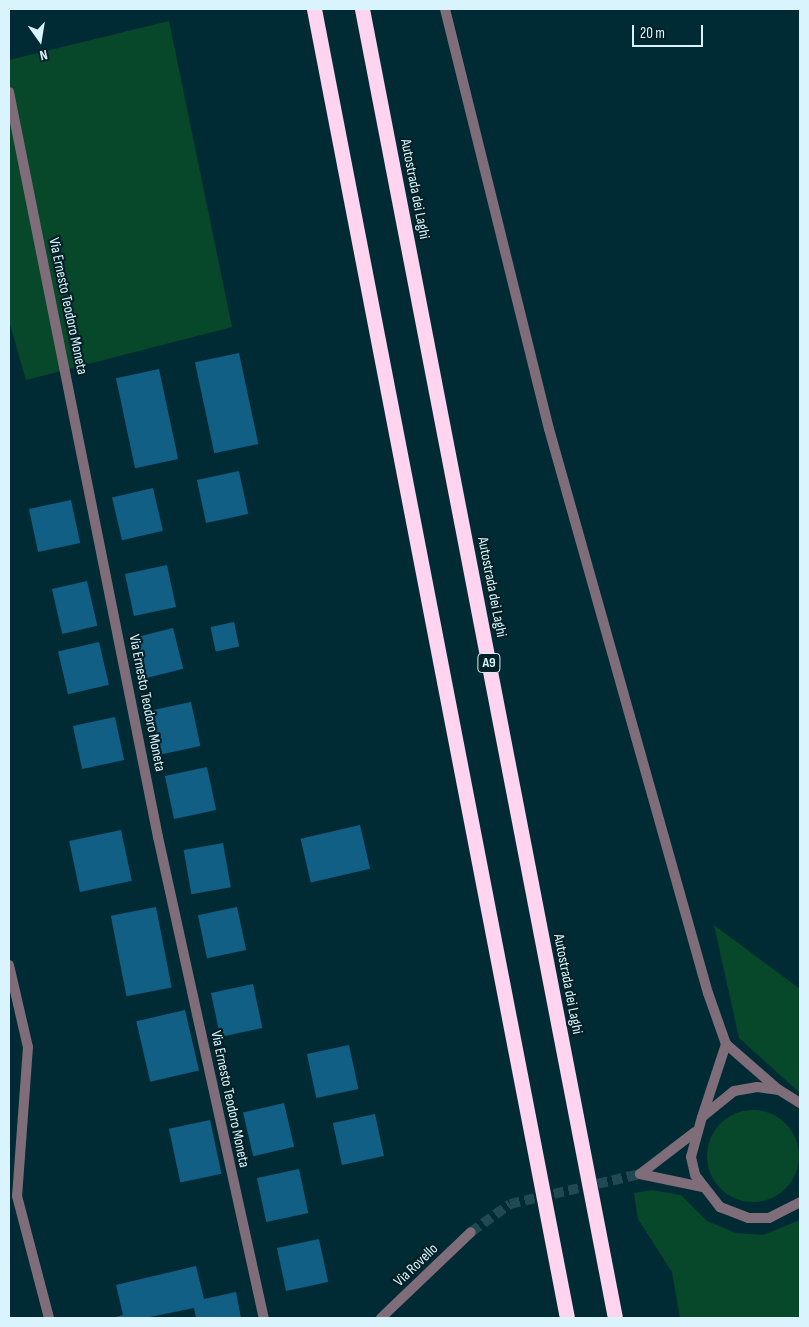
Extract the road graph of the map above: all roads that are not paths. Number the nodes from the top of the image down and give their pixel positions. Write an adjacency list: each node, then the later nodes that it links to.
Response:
1 (314, 9): 17 (highway)
2 (362, 9): 18 (highway, Autostrada dei Laghi / A9)
3 (445, 9): 6 (street)
4 (9, 92): 15 (street, Via Ernesto Teodoro Moneta)
5 (9, 965): 14 (street)
6 (726, 1044): 7 (street); 9 (street)
7 (779, 1090): 8 (street); 9 (street)
8 (800, 1103)
9 (702, 1117): 10 (street)
10 (695, 1132): 11 (street); 11 (street)
11 (702, 1187): 12 (street)
12 (800, 1202)
13 (471, 1232): 16 (street, Via Rovello)
14 (49, 1318)
15 (264, 1318)
16 (381, 1318)
17 (567, 1318)
18 (615, 1318)

